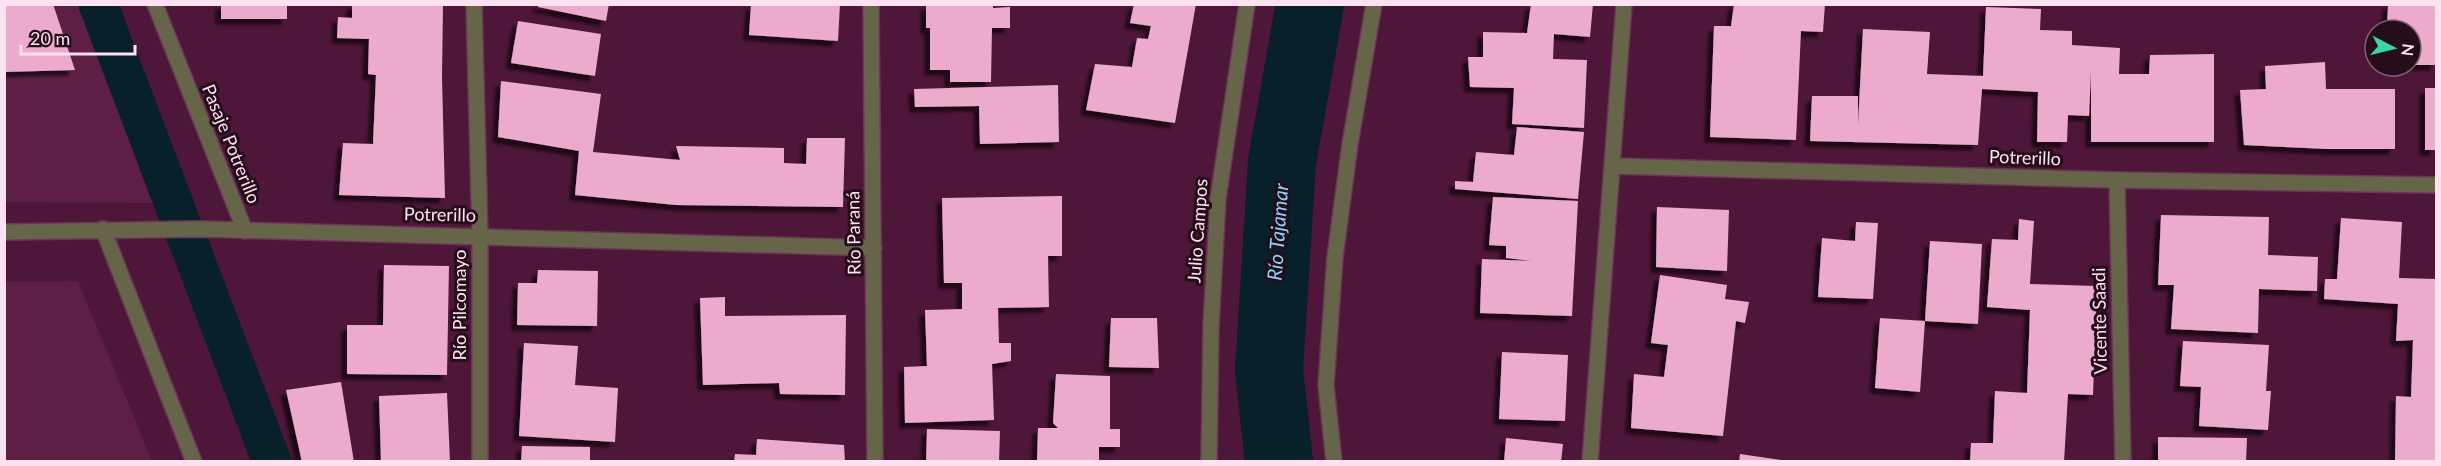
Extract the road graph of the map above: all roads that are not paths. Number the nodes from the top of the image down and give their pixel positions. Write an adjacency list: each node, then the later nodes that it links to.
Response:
1 (155, 4): 11 (street, Pasaje Potrerillo)
2 (474, 4): 13 (street, Río Pilcomayo)
3 (871, 4): 14 (street, Río Paraná)
4 (1247, 4): 18 (street, Julio Campos)
5 (1374, 4): 19 (street)
6 (1624, 4): 7 (street)
7 (1613, 166): 8 (street, Potrerillo); 20 (street)
8 (2117, 180): 9 (street, Potrerillo); 21 (street, Vicente Saadi)
9 (2436, 185)
10 (103, 230): 11 (street, Potrerillo); 12 (street, Potrerillo); 15 (street)
11 (245, 231): 13 (street, Potrerillo)
12 (4, 232)
13 (480, 235): 14 (street, Potrerillo); 16 (street, Río Pilcomayo)
14 (874, 248): 17 (street, Río Paraná)
15 (194, 462)
16 (480, 462)
17 (875, 462)
18 (1209, 462)
19 (1334, 462)
20 (1590, 462)
21 (2123, 462)

